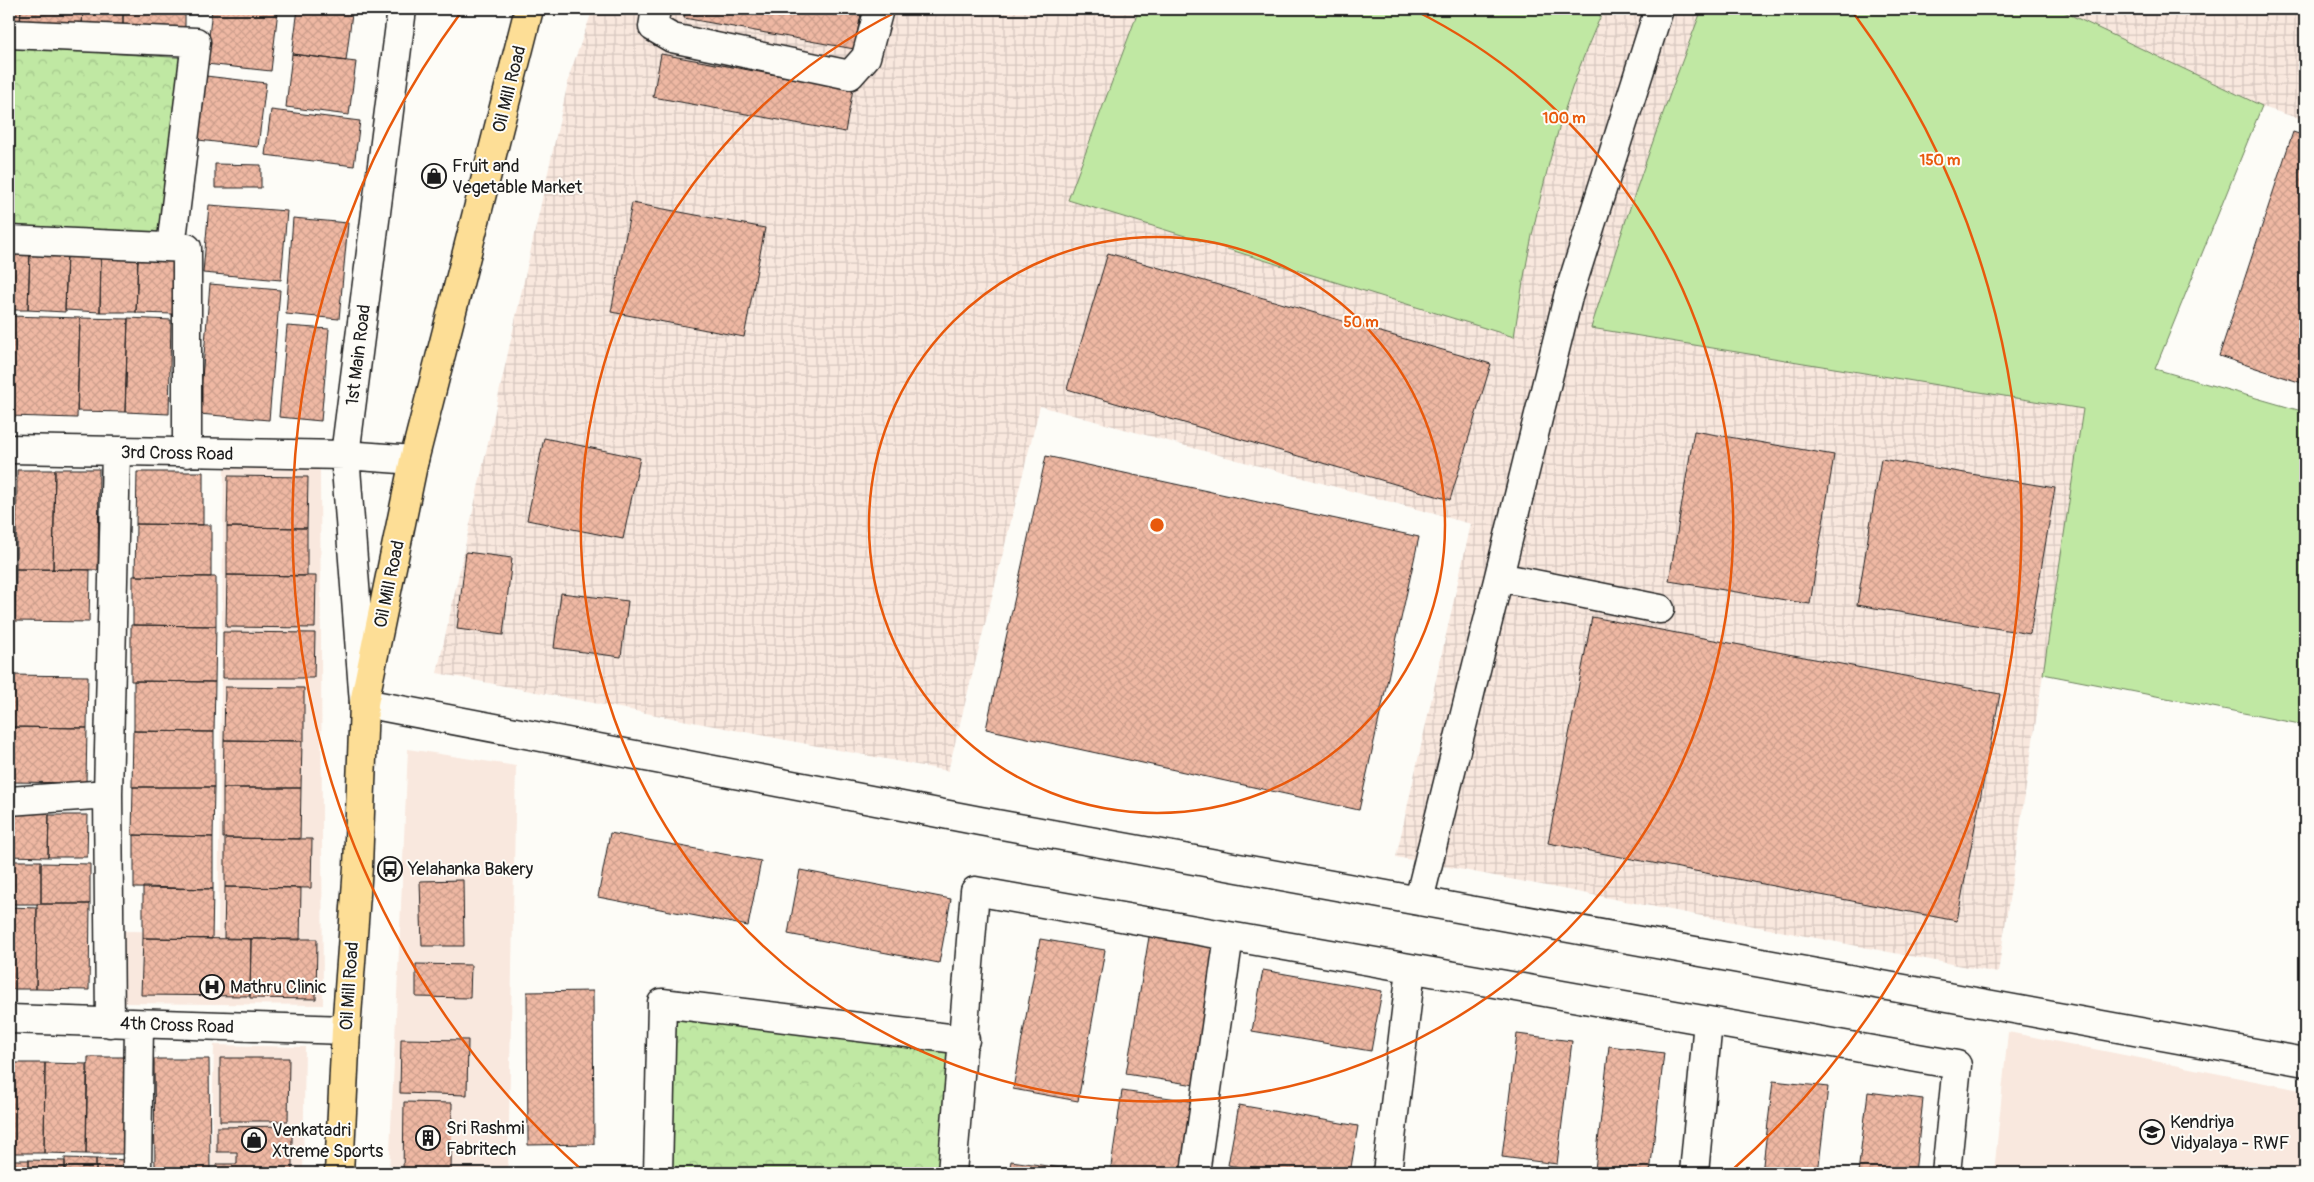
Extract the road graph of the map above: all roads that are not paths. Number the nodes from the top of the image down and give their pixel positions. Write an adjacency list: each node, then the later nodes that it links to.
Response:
1 (402, 9): 12 (street, 1st Main Road)
2 (529, 9): 13 (main road, Oil Mill Road)
3 (656, 9): 4 (street)
4 (878, 9)
5 (1659, 9): 14 (street)
6 (9, 34): 8 (street)
7 (9, 240): 8 (street)
8 (171, 247): 11 (street)
9 (9, 449): 10 (street, 3rd Cross Road)
10 (116, 452): 11 (street, 3rd Cross Road); 17 (street)
11 (187, 453): 12 (street, 3rd Cross Road)
12 (345, 455): 13 (street, 3rd Cross Road); 16 (street, 1st Main Road)
13 (414, 460): 16 (main road, Oil Mill Road)
14 (1499, 577): 15 (street); 19 (street)
15 (1660, 609)
16 (364, 703): 19 (street); 26 (main road, Oil Mill Road)
17 (108, 794): 18 (street); 24 (street)
18 (9, 801)
19 (1419, 900): 28 (street)
20 (1229, 936): 21 (street); 27 (street); 33 (street)
21 (1411, 968): 23 (street); 34 (street)
22 (9, 1019): 24 (street, 4th Cross Road)
23 (1708, 1021): 35 (street); 36 (street)
24 (110, 1023): 25 (street, 4th Cross Road)
25 (139, 1024): 26 (street, 4th Cross Road); 29 (street)
26 (346, 1030): 30 (main road, Oil Mill Road)
27 (965, 1040): 31 (street); 32 (street)
28 (2305, 1062)
29 (137, 1173)
30 (339, 1173)
31 (658, 1173)
32 (952, 1173)
33 (1196, 1173)
34 (1387, 1173)
35 (1694, 1173)
36 (1946, 1173)

